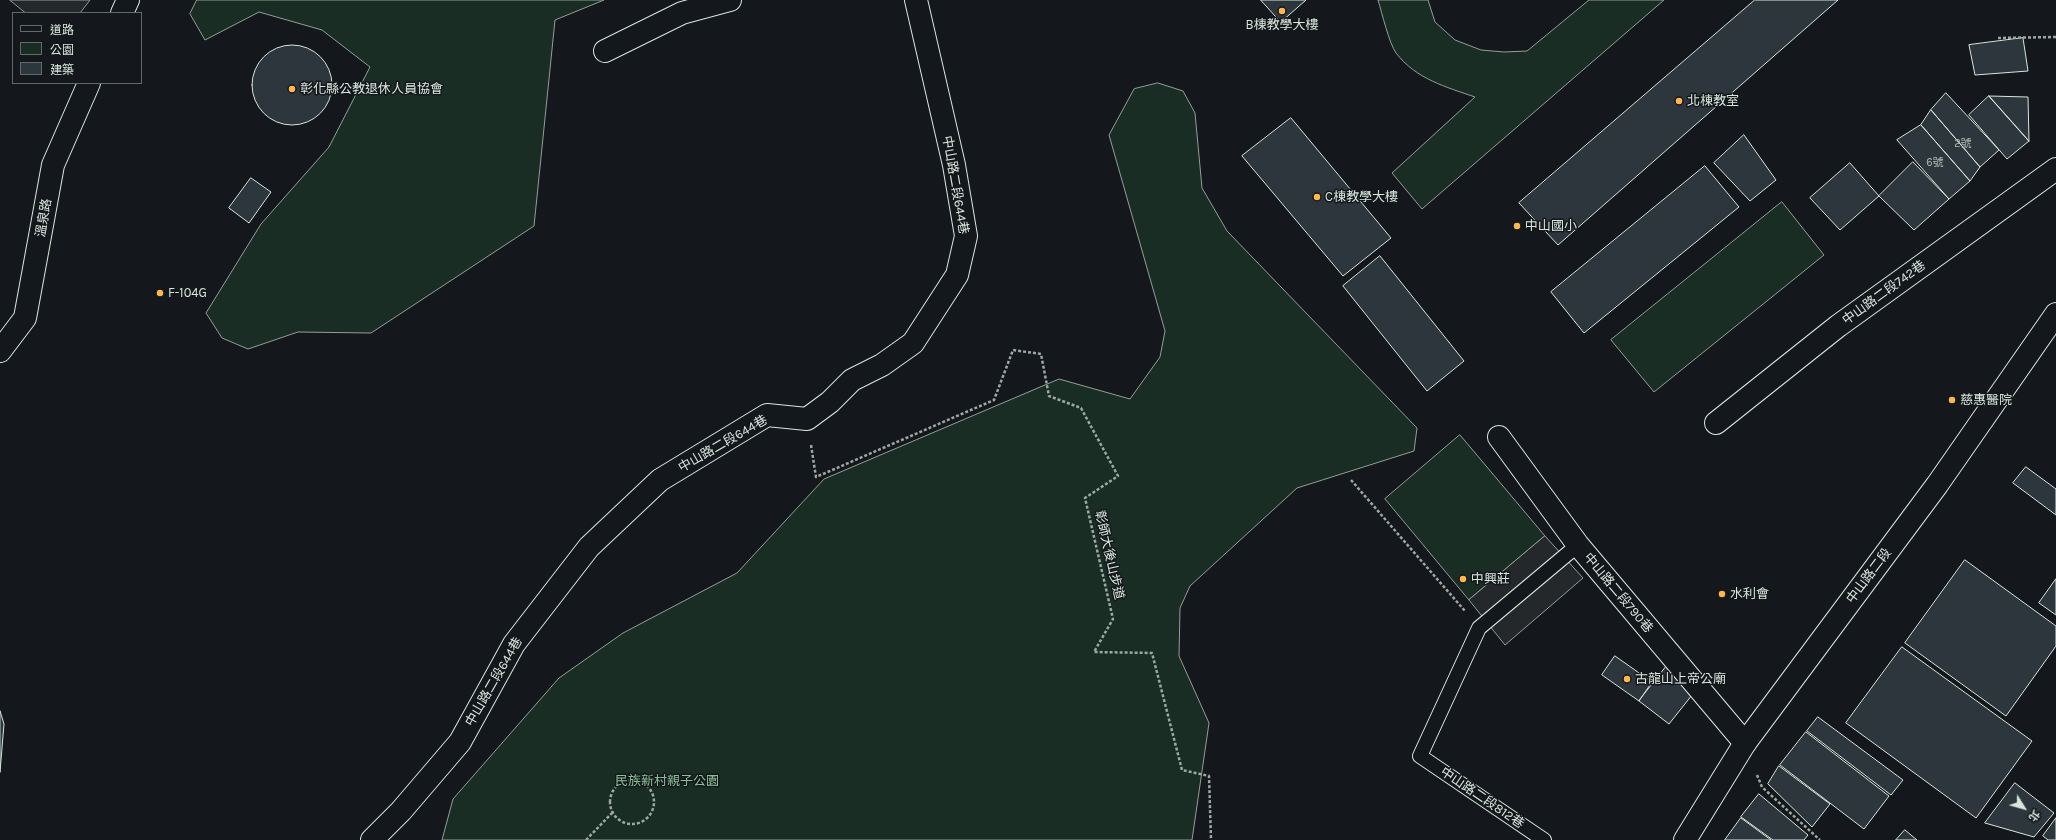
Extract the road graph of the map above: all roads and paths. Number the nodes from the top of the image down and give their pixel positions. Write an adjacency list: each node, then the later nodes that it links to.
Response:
1 (128, 0): 4 (street)
2 (730, 0): 7 (street)
3 (916, 0): 12 (street, 中山路二段644巷)
4 (122, 12)
5 (2056, 37): 6 (path)
6 (1998, 38)
7 (605, 51)
8 (89, 84): 11 (street, 溫泉路)
9 (2056, 169): 13 (street, 中山路二段742巷)
10 (2056, 314): 18 (street, 中山路二段)
11 (0, 350)
12 (807, 419): 20 (street, 中山路二段644巷); 22 (path, 彰師大後山步道)
13 (1716, 423)
14 (1499, 437): 16 (street, 中山路二段790巷)
15 (1351, 480): 17 (path)
16 (1578, 545): 17 (lane); 18 (street, 中山路二段790巷)
17 (1479, 628): 23 (lane, 中山路二段812巷)
18 (1745, 742): 24 (street, 中山路二段); 25 (path)
19 (612, 813): 19 (path); 21 (path)
20 (372, 840)
21 (586, 840)
22 (1211, 840)
23 (1544, 840)
24 (1684, 840)
25 (1820, 840)

